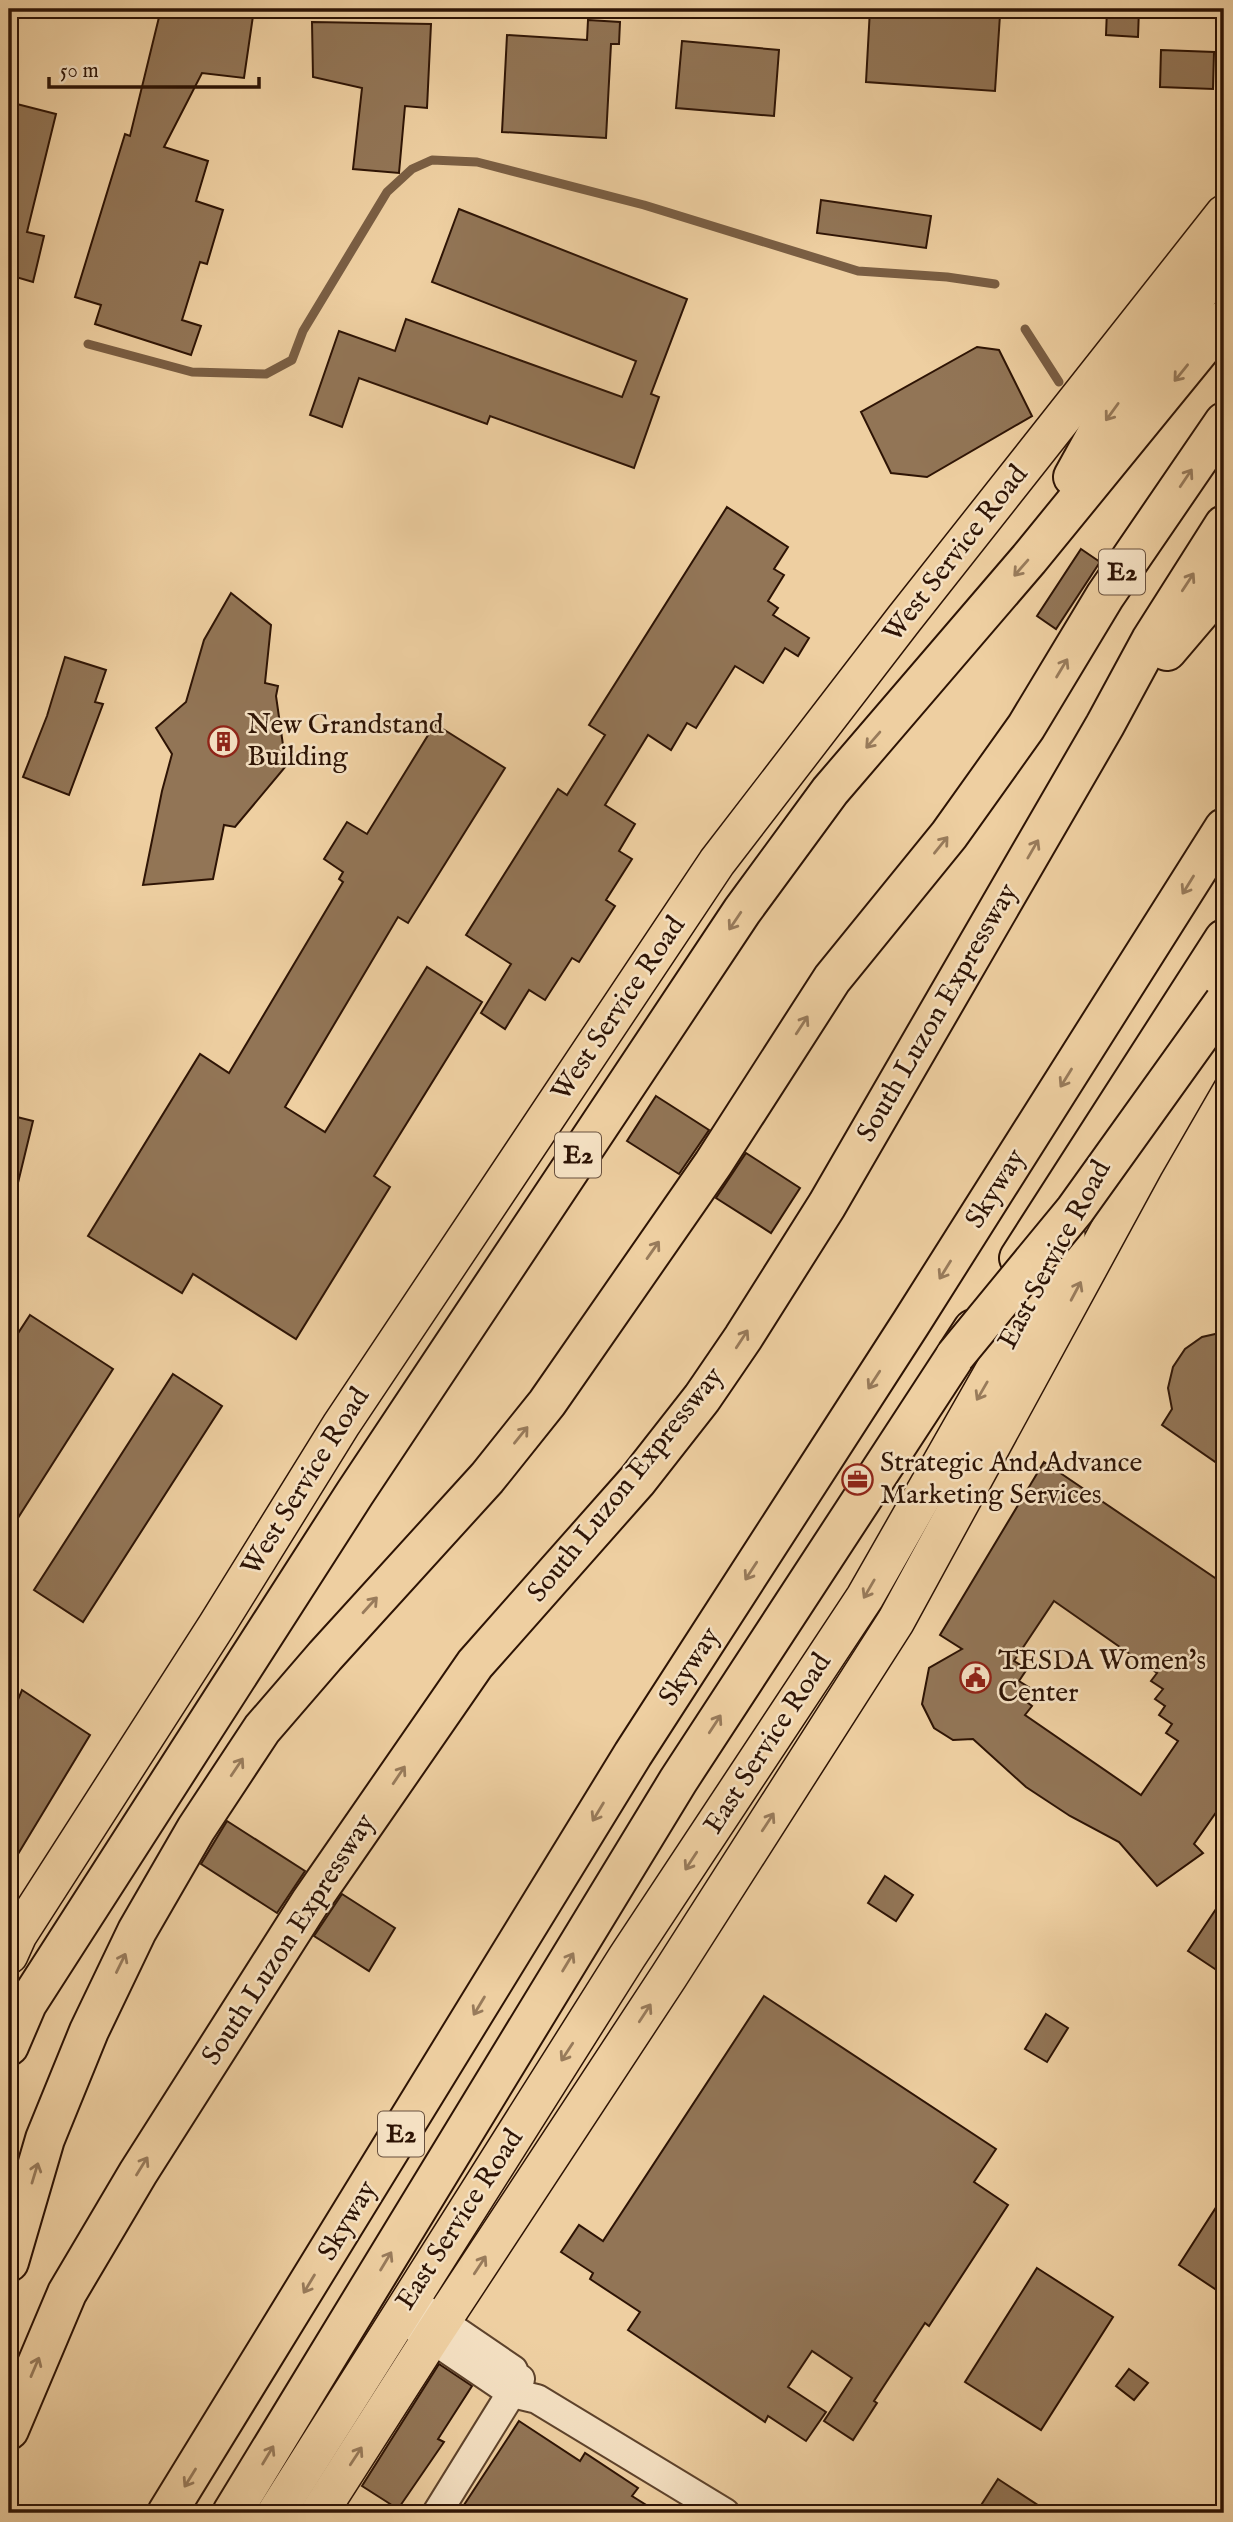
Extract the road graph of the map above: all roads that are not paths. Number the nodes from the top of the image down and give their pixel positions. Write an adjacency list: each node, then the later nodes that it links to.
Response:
1 (1224, 214): 16 (main road, West Service Road)
2 (1224, 258): 6 (highway, one-way to 6)
3 (1224, 320): 6 (highway, E2, one-way to 6)
4 (1224, 422): 18 (highway, E2, one-way to 4)
5 (1224, 525): 8 (highway, South Luzon Expressway / E2, one-way to 5)
6 (1049, 534): 17 (highway, E2, one-way to 17)
7 (1224, 584): 8 (highway)
8 (1105, 725): 22 (highway, South Luzon Expressway / E2, one-way to 8)
9 (1224, 828): 23 (highway, Skyway / E2, one-way to 23)
10 (1224, 939): 15 (highway, Skyway / E2, bridge)
11 (1224, 953): 14 (main road, East Service Road)
12 (1224, 1002): 15 (highway, bridge)
13 (1224, 1027): 14 (main road, East Service Road, one-way to 13)
14 (1030, 1342): 19 (main road, East Service Road, one-way to 19); 20 (main road, East Service Road, one-way to 14)
15 (955, 1356): 24 (highway, Skyway / E2, one-way to 15)
16 (9, 1955)
17 (9, 2046)
18 (9, 2262)
19 (404, 2308): 20 (street); 25 (main road, East Service Road)
20 (437, 2330): 21 (street); 26 (main road, East Service Road, one-way to 20)
21 (523, 2389): 27 (street); 28 (street)
22 (9, 2430)
23 (167, 2513)
24 (232, 2513)
25 (276, 2513)
26 (319, 2513)
27 (436, 2513)
28 (725, 2513)

